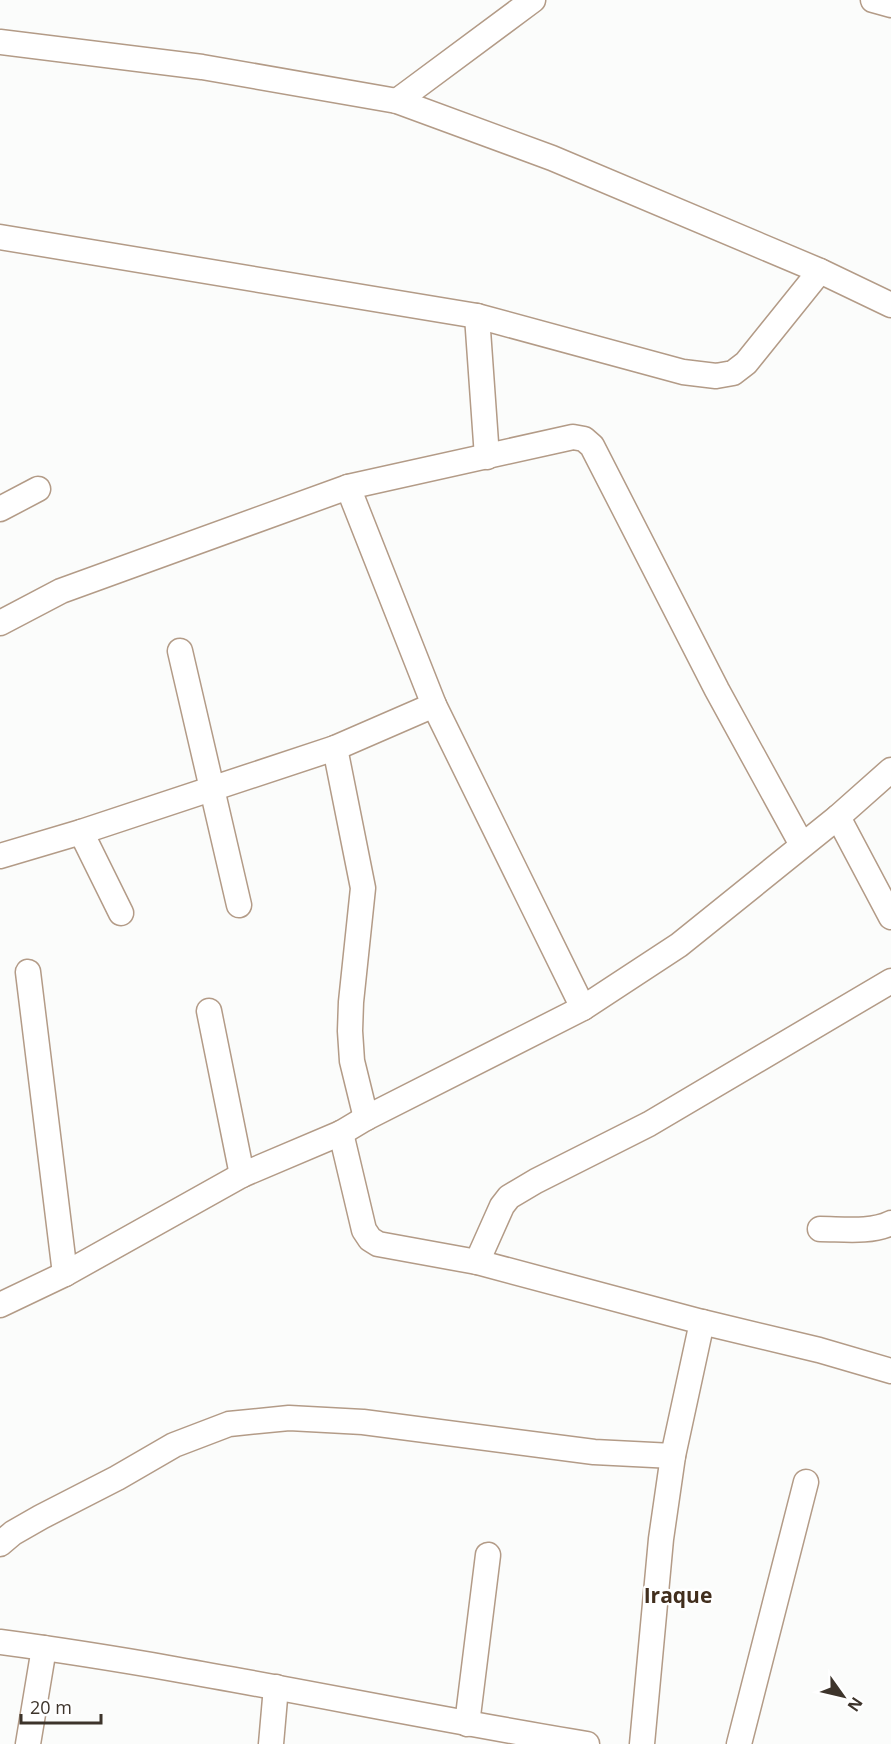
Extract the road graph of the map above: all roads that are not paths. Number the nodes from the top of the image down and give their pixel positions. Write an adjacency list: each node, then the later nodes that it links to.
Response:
1 (533, 0): 5 (street)
2 (873, 0): 3 (street)
3 (891, 5)
4 (0, 42): 5 (street)
5 (397, 101): 7 (street)
6 (0, 237): 9 (street)
7 (820, 271): 8 (street); 9 (street)
8 (891, 304)
9 (477, 316): 10 (street)
10 (487, 457): 11 (street); 22 (street)
11 (348, 487): 14 (street); 16 (street)
12 (38, 489): 13 (street)
13 (0, 509)
14 (0, 623)
15 (180, 651): 19 (street)
16 (434, 705): 17 (street); 29 (street)
17 (335, 748): 19 (street); 31 (street)
18 (891, 770): 20 (street)
19 (213, 789): 21 (street); 24 (street)
20 (838, 816): 22 (street); 26 (street)
21 (81, 832): 23 (street); 25 (street)
22 (802, 845): 29 (street)
23 (0, 856)
24 (239, 905)
25 (121, 913)
26 (891, 917)
27 (28, 972): 37 (street)
28 (891, 981): 36 (street)
29 (583, 1008): 31 (street)
30 (209, 1011): 33 (street)
31 (366, 1118): 32 (street)
32 (341, 1132): 33 (street); 36 (street)
33 (242, 1175): 37 (street)
34 (891, 1223): 35 (street)
35 (820, 1229)
36 (477, 1262): 39 (street)
37 (65, 1274): 38 (street)
38 (0, 1305)
39 (702, 1322): 40 (street); 41 (street)
40 (891, 1371)
41 (673, 1456): 43 (street); 52 (street)
42 (806, 1482): 53 (street)
43 (0, 1544)
44 (488, 1555): 48 (street)
45 (0, 1642): 46 (street)
46 (44, 1648): 47 (street); 49 (street)
47 (276, 1687): 48 (street); 50 (street)
48 (479, 1732): 51 (street)
49 (28, 1744)
50 (271, 1744)
51 (587, 1744)
52 (642, 1744)
53 (739, 1744)

